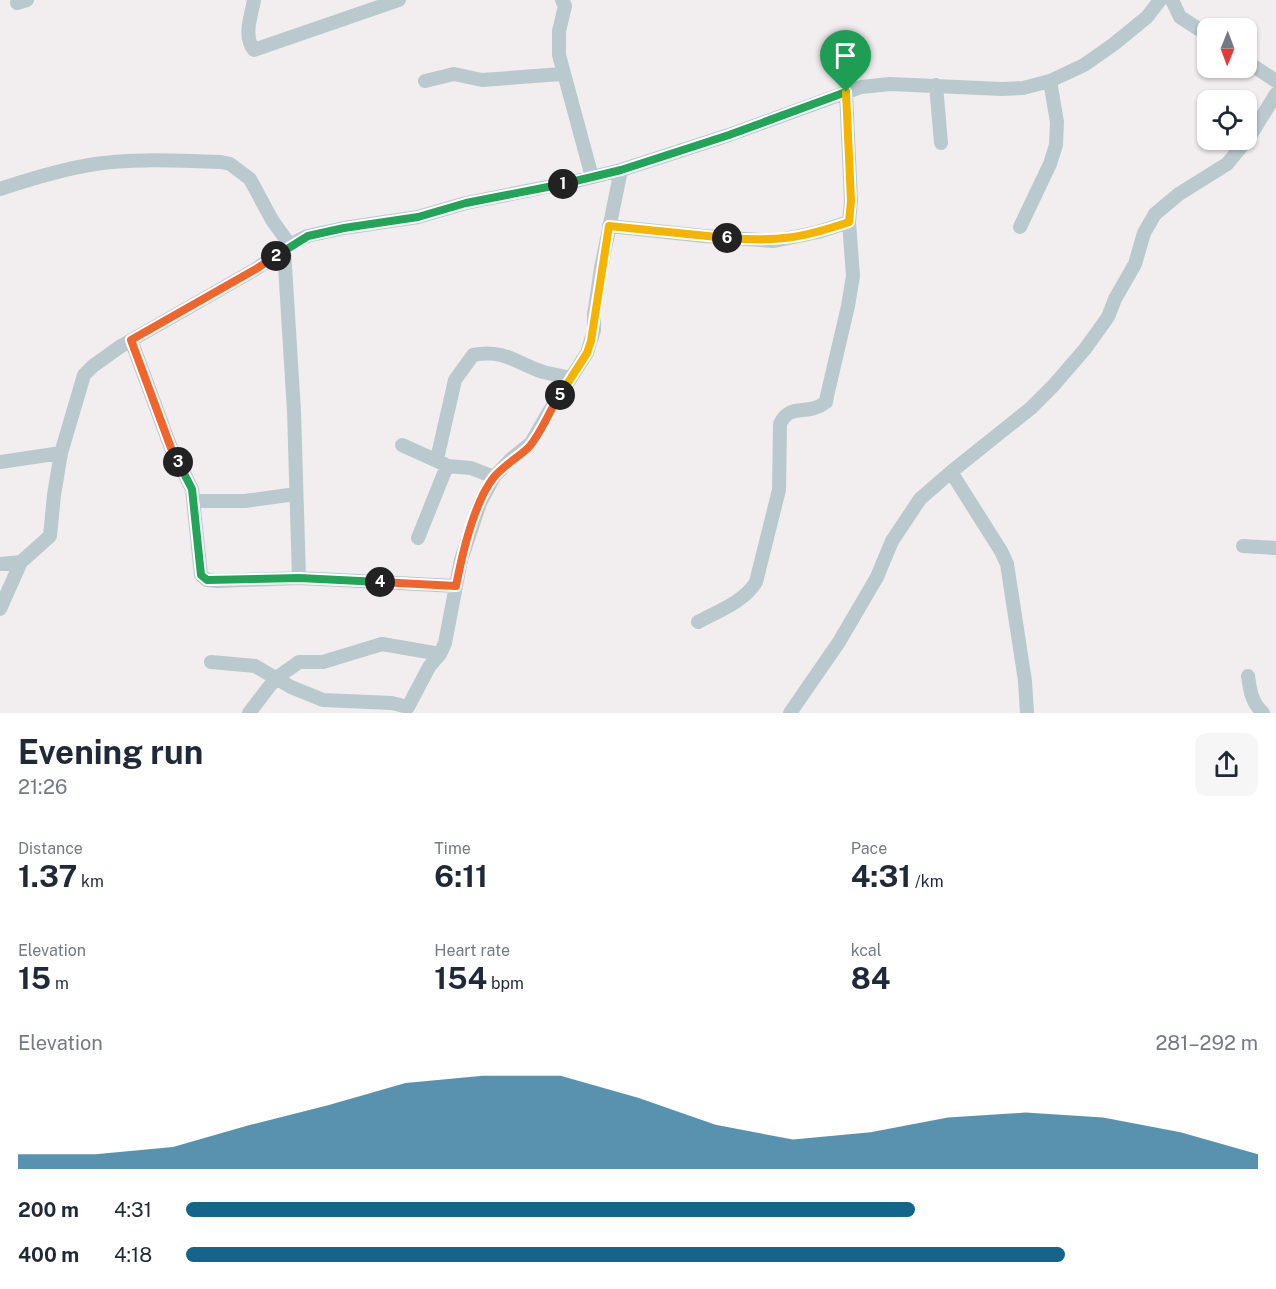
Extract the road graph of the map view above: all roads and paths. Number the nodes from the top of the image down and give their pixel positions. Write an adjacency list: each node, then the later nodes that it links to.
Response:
1 (254, 0): 2 (street)
2 (399, 0)
3 (562, 0): 8 (street)
4 (1160, 0): 10 (street)
5 (1172, 0): 6 (street)
6 (1197, 28)
7 (1257, 68): 11 (street)
8 (562, 75): 9 (street); 17 (street)
9 (425, 81)
10 (1050, 81): 12 (street); 21 (street)
11 (1276, 81)
12 (936, 85): 13 (street); 15 (street)
13 (846, 92): 16 (street); 19 (street)
14 (1276, 94): 29 (street)
15 (941, 143)
16 (621, 170): 17 (street); 20 (street)
17 (592, 177): 22 (street)
18 (0, 189): 22 (street)
19 (849, 222): 20 (street); 41 (street)
20 (609, 226): 24 (street)
21 (1020, 227)
22 (287, 248): 23 (street); 31 (street)
23 (131, 340): 26 (street); 32 (street)
24 (571, 378): 28 (street); 30 (street)
25 (402, 446): 28 (street)
26 (61, 453): 27 (street); 36 (street)
27 (0, 462)
28 (442, 463): 30 (street); 33 (street)
29 (951, 472): 48 (street); 49 (street)
30 (494, 477): 39 (street)
31 (297, 494): 32 (street); 38 (street)
32 (194, 501): 38 (street)
33 (418, 538)
34 (1243, 546): 35 (street)
35 (1276, 549)
36 (21, 562): 37 (street); 40 (street)
37 (0, 564)
38 (299, 578): 39 (street)
39 (456, 586): 42 (street)
40 (0, 609)
41 (698, 622)
42 (440, 654): 45 (street); 46 (street)
43 (211, 662): 45 (street)
44 (1248, 676): 50 (street)
45 (275, 679): 46 (street); 47 (street)
46 (407, 710)
47 (249, 713)
48 (790, 713)
49 (1027, 713)
50 (1263, 713)

